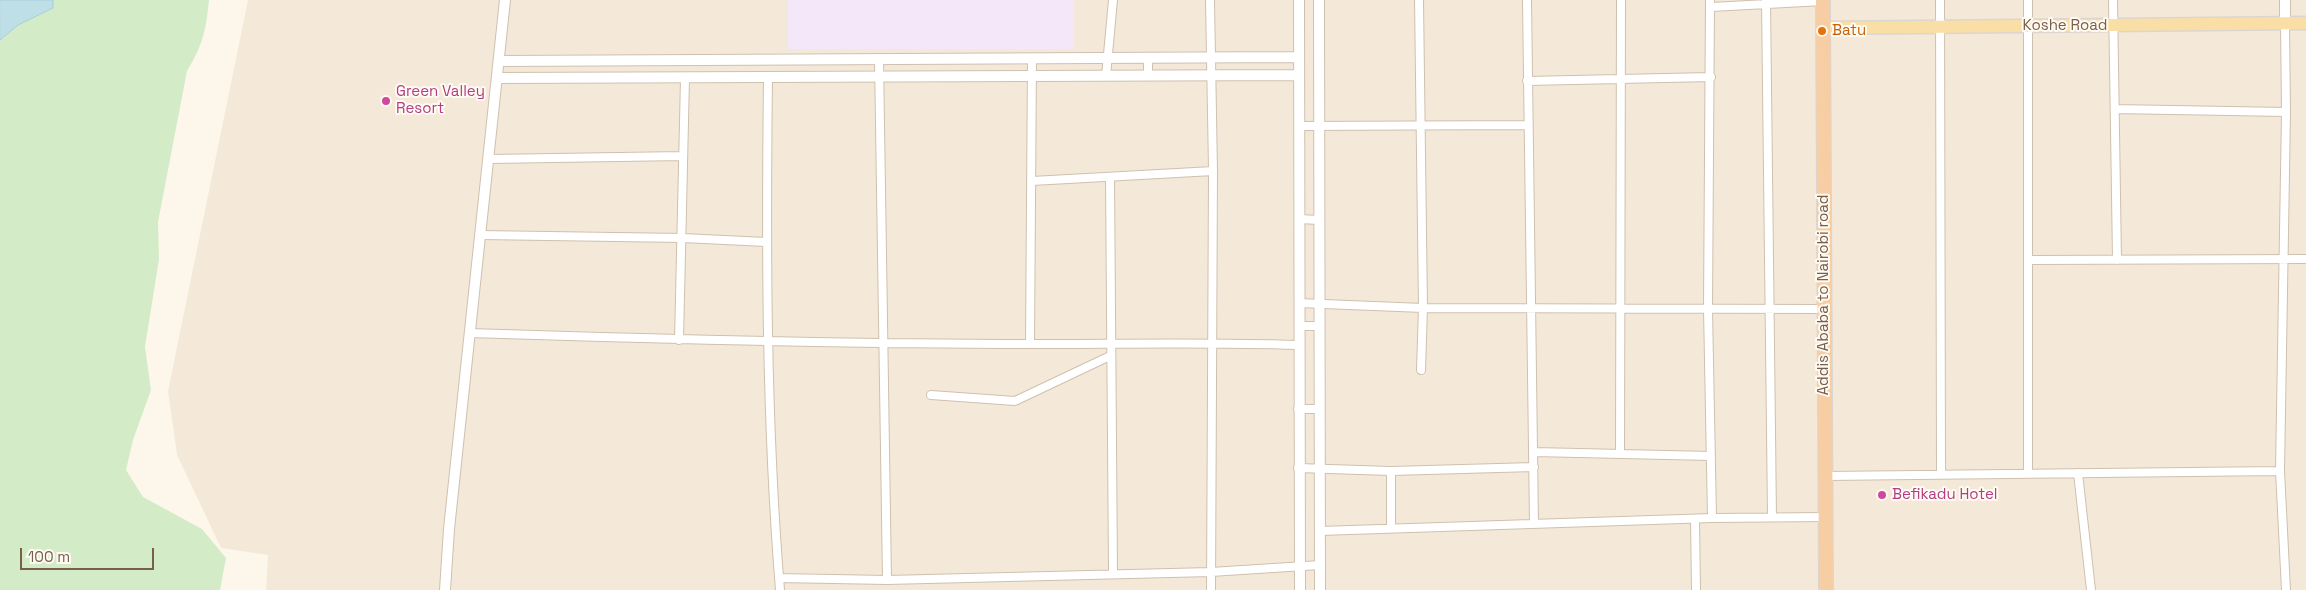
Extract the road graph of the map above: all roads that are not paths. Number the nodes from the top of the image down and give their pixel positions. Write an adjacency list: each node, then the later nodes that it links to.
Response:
1 (504, 0): 28 (street)
2 (1113, 0): 25 (street)
3 (1210, 0): 22 (street)
4 (1299, 0): 23 (street)
5 (1319, 0): 46 (street)
6 (1419, 0): 43 (street)
7 (1527, 0): 40 (street)
8 (1621, 0): 39 (street)
9 (1822, 0): 14 (street); 21 (highway, Addis Ababa to Nairobi road)
10 (1940, 0): 19 (street)
11 (2028, 0): 18 (street)
12 (2112, 0): 20 (street)
13 (2285, 0): 16 (street)
14 (1766, 1): 15 (street); 66 (street)
15 (1710, 3): 36 (street)
16 (2285, 23): 17 (main road, Koshe Road); 20 (main road, Koshe Road); 42 (street)
17 (2306, 23)
18 (2029, 25): 19 (main road, Koshe Road); 20 (main road, Koshe Road); 59 (street)
19 (1940, 26): 21 (main road, Koshe Road); 94 (street)
20 (2111, 26): 41 (street)
21 (1823, 28): 67 (highway, Addis Ababa to Nairobi road)
22 (1211, 57): 23 (street); 26 (street); 33 (street)
23 (1298, 57): 29 (street)
24 (1032, 58): 25 (street); 27 (street); 30 (street)
25 (1108, 58): 26 (street); 31 (street)
26 (1148, 58): 32 (street)
27 (880, 59): 28 (street); 35 (street)
28 (499, 61): 37 (street)
29 (1298, 75): 33 (street); 45 (street)
30 (1032, 76): 31 (street); 35 (street); 51 (street)
31 (1106, 76): 32 (street)
32 (1148, 76): 33 (street)
33 (1211, 76): 49 (street)
34 (768, 77): 35 (street); 38 (street); 56 (street)
35 (880, 77): 76 (street)
36 (1711, 77): 39 (street); 65 (street)
37 (497, 78): 38 (street); 48 (street)
38 (685, 78): 47 (street)
39 (1622, 78): 40 (street); 68 (street)
40 (1527, 80): 44 (street)
41 (2116, 109): 42 (street); 60 (street)
42 (2286, 112): 57 (street)
43 (1421, 125): 44 (street); 46 (street); 63 (street)
44 (1528, 125): 64 (street)
45 (1299, 126): 46 (street); 52 (street)
46 (1320, 126): 53 (street)
47 (683, 156): 48 (street); 55 (street)
48 (489, 159): 54 (street)
49 (1213, 171): 50 (street); 75 (street)
50 (1110, 177): 51 (street); 74 (street)
51 (1032, 181): 77 (street)
52 (1299, 219): 53 (street); 61 (street)
53 (1319, 220): 62 (street)
54 (480, 235): 55 (street); 71 (street)
55 (683, 238): 56 (street); 72 (street)
56 (766, 242): 73 (street)
57 (2283, 259): 58 (street); 60 (street); 91 (street)
58 (2306, 259)
59 (2029, 260): 60 (street); 92 (street)
60 (2117, 260)
61 (1299, 303): 62 (street); 69 (street)
62 (1319, 303): 63 (street); 70 (street)
63 (1423, 308): 64 (street); 80 (street)
64 (1531, 309): 68 (street); 84 (street)
65 (1708, 309): 66 (street); 68 (street); 86 (street)
66 (1769, 309): 67 (street); 96 (street)
67 (1824, 309): 95 (highway, Addis Ababa to Nairobi road)
68 (1621, 310): 85 (street)
69 (1299, 326): 70 (street); 78 (street)
70 (1318, 326): 83 (street)
71 (469, 334): 72 (street); 109 (street)
72 (679, 340): 73 (street)
73 (768, 342): 76 (street); 107 (street)
74 (1111, 342): 75 (street); 77 (street); 79 (street)
75 (1211, 342): 78 (street); 105 (street)
76 (884, 343): 77 (street); 108 (street)
77 (1030, 344)
78 (1299, 345): 82 (street)
79 (1110, 356): 81 (street); 106 (street)
80 (1421, 370)
81 (931, 395)
82 (1298, 408): 83 (street); 88 (street)
83 (1318, 409): 89 (street)
84 (1534, 452): 85 (street); 87 (street)
85 (1620, 453): 86 (street)
86 (1711, 456): 98 (street)
87 (1534, 467): 90 (street); 100 (street)
88 (1298, 468): 89 (street); 104 (street)
89 (1319, 468): 90 (street); 102 (street)
90 (1391, 471): 101 (street)
91 (2280, 472): 93 (street); 117 (street)
92 (2028, 473): 93 (street); 94 (street)
93 (2078, 473): 116 (street)
94 (1941, 474): 95 (street)
95 (1826, 476): 97 (highway, Addis Ababa to Nairobi road)
96 (1772, 517): 97 (street); 98 (street)
97 (1826, 517): 115 (highway, Addis Ababa to Nairobi road)
98 (1712, 518): 99 (street)
99 (1695, 519): 100 (street); 114 (street)
100 (1534, 524): 101 (street)
101 (1391, 528): 102 (street)
102 (1320, 531): 103 (street)
103 (1320, 565): 104 (street); 113 (street)
104 (1299, 566): 105 (street); 112 (street)
105 (1211, 572): 106 (street); 111 (street)
106 (1113, 573): 108 (street)
107 (779, 578): 108 (street); 110 (street)
108 (887, 580)
109 (444, 590)
110 (780, 590)
111 (1211, 590)
112 (1300, 590)
113 (1320, 590)
114 (1696, 590)
115 (1826, 590)
116 (2090, 590)
117 (2286, 590)

